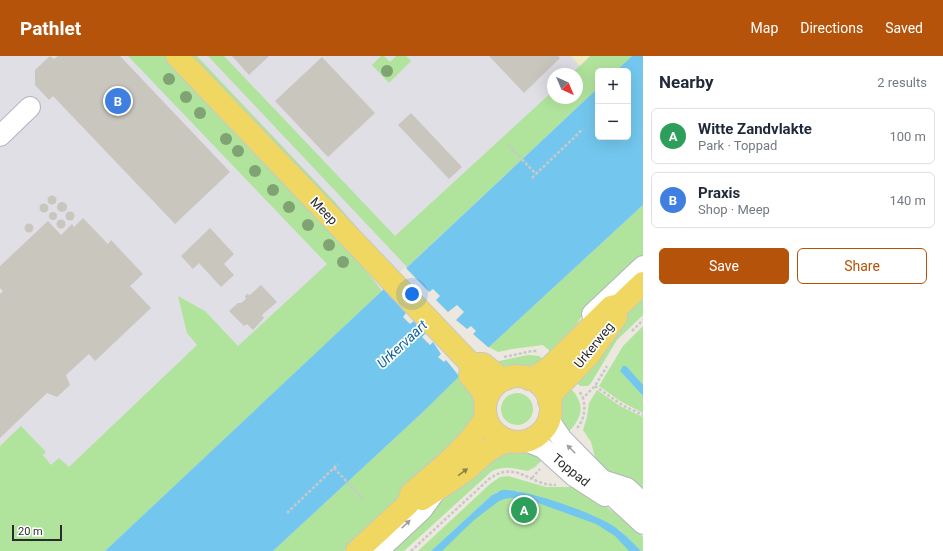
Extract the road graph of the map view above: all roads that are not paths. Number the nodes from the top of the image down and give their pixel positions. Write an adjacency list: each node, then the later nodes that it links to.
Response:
1 (177, 56): 8 (main road, Meep)
2 (30, 107): 3 (street)
3 (0, 136)
4 (643, 266): 7 (street, Urkerweg)
5 (643, 283): 6 (main road, Urkerweg)
6 (620, 305): 7 (main road, Urkerweg); 12 (main road, Urkerweg)
7 (566, 350): 10 (main road, Urkerweg)
8 (471, 364): 9 (main road, Meep); 11 (main road)
9 (506, 379): 10 (main road); 11 (main road)
10 (529, 379): 12 (main road)
11 (486, 409): 13 (main road); 18 (main road)
12 (549, 409): 13 (main road); 14 (street, Toppad, one-way to 12)
13 (517, 441): 15 (main road, one-way to 13); 16 (street, Toppad)
14 (602, 480): 16 (street, Toppad); 17 (street, Toppad)
15 (437, 488): 18 (main road); 21 (street, one-way to 15)
16 (615, 498): 19 (street, Toppad)
17 (643, 503)
18 (408, 504): 20 (main road)
19 (643, 524)
20 (357, 551)
21 (378, 551)

